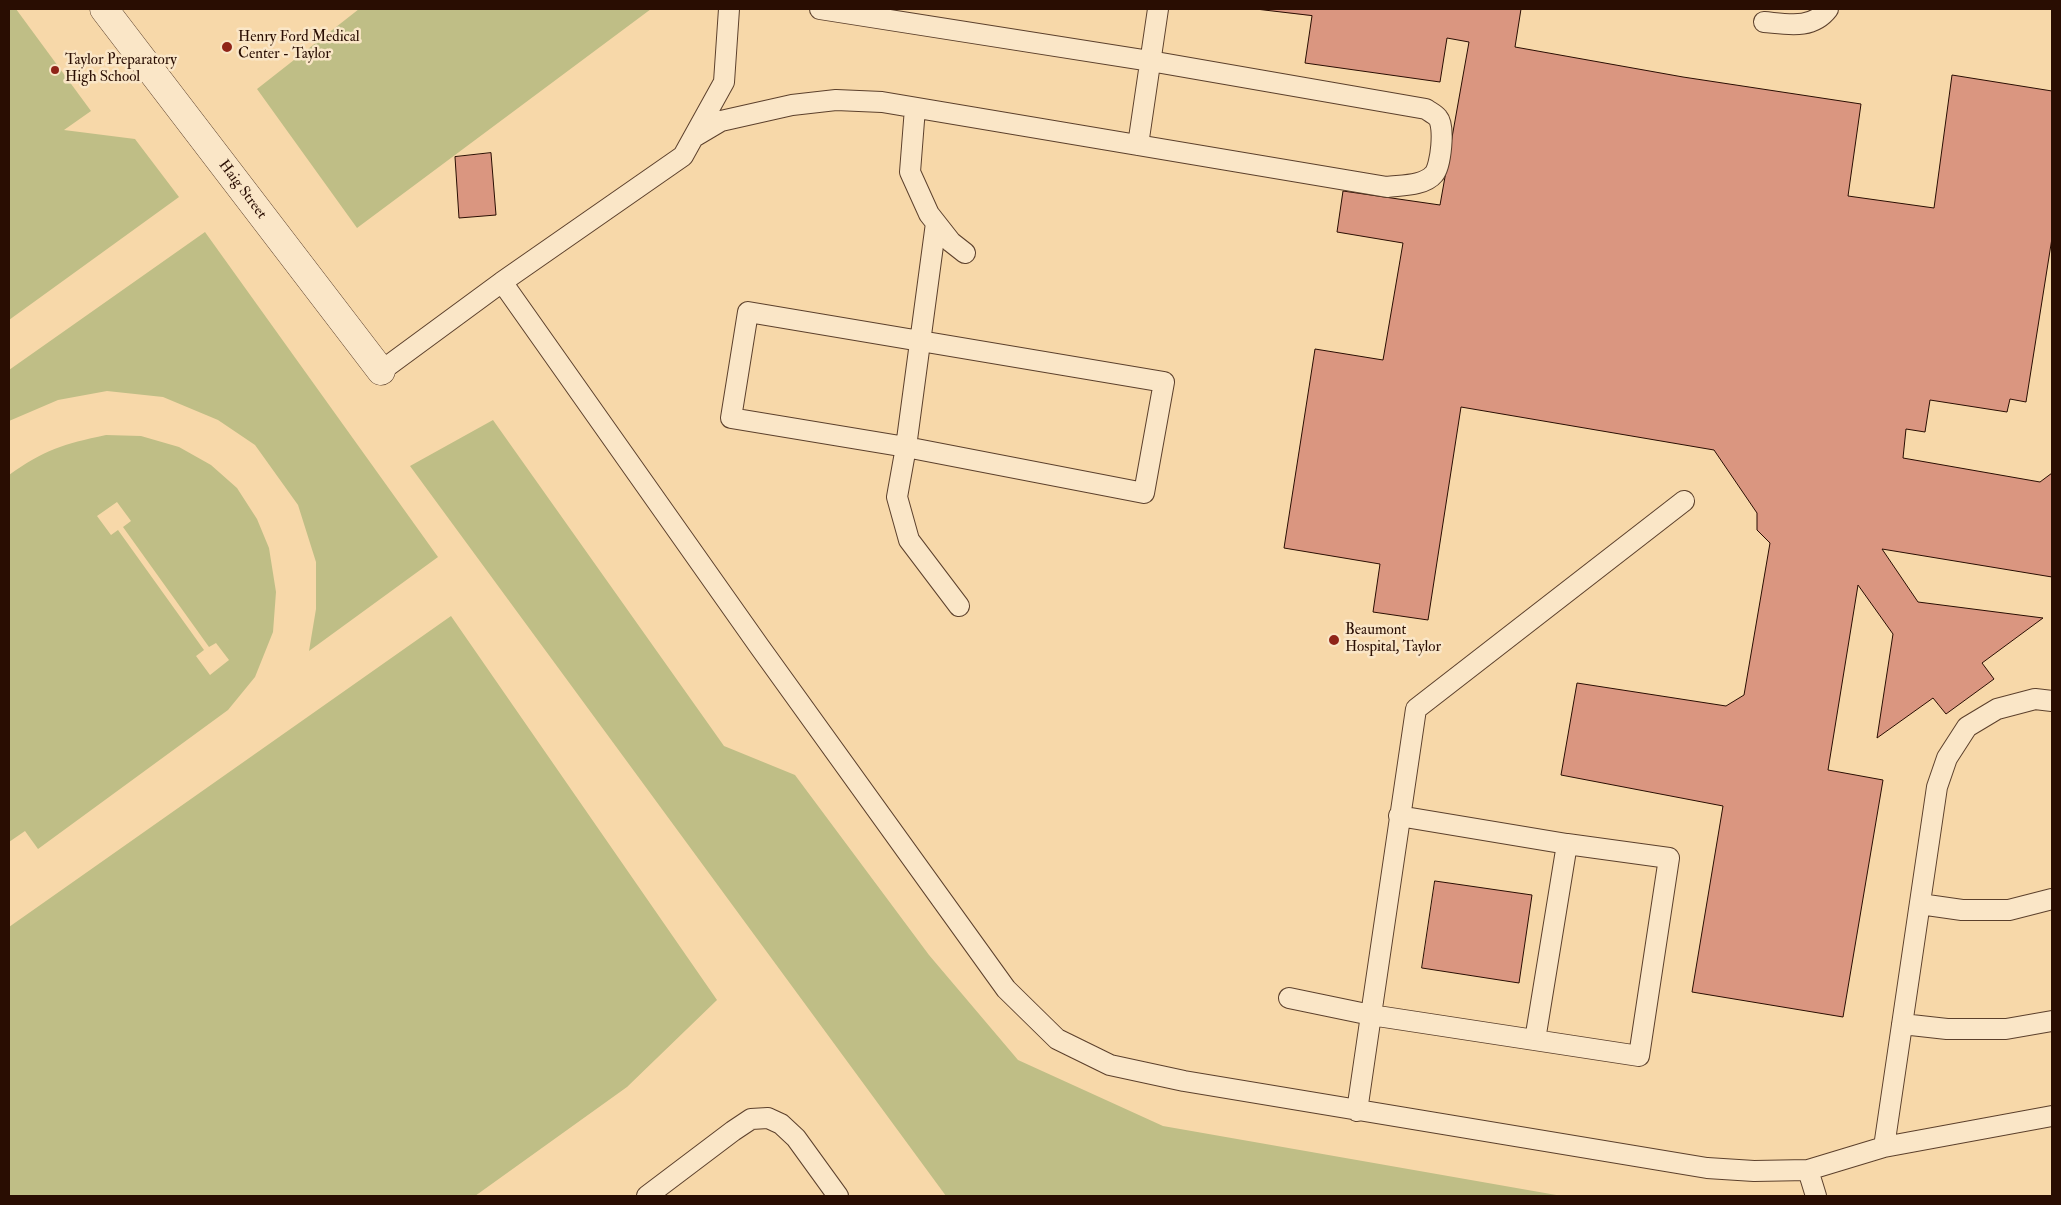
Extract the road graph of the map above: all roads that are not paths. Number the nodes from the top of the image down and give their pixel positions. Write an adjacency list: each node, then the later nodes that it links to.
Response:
1 (104, 9): 15 (street, Haig Street)
2 (729, 9): 9 (lane)
3 (820, 9): 7 (lane)
4 (1158, 9): 7 (lane)
5 (1828, 9): 6 (lane)
6 (1764, 22)
7 (1150, 61): 10 (lane); 10 (lane)
8 (915, 108): 9 (lane); 10 (lane); 11 (lane)
9 (694, 137): 13 (lane)
10 (1138, 145)
11 (936, 223): 12 (lane); 14 (lane)
12 (965, 253)
13 (502, 282): 15 (lane); 29 (lane)
14 (921, 340): 16 (lane); 16 (lane); 16 (lane)
15 (381, 371)
16 (906, 447): 18 (lane)
17 (1684, 501): 20 (lane)
18 (959, 606)
19 (2052, 701): 23 (lane)
20 (1399, 816): 21 (lane); 25 (lane)
21 (1567, 844): 28 (lane); 28 (lane)
22 (2052, 899): 23 (lane)
23 (1920, 904): 27 (lane)
24 (1289, 998): 25 (lane)
25 (1371, 1015): 28 (lane); 29 (lane)
26 (2052, 1021): 27 (lane)
27 (1902, 1024): 31 (lane)
28 (1535, 1040)
29 (1357, 1110): 32 (lane)
30 (2052, 1116): 31 (lane)
31 (1884, 1147): 32 (lane)
32 (1808, 1170): 35 (lane)
33 (647, 1196): 34 (lane)
34 (838, 1196)
35 (1816, 1196)

